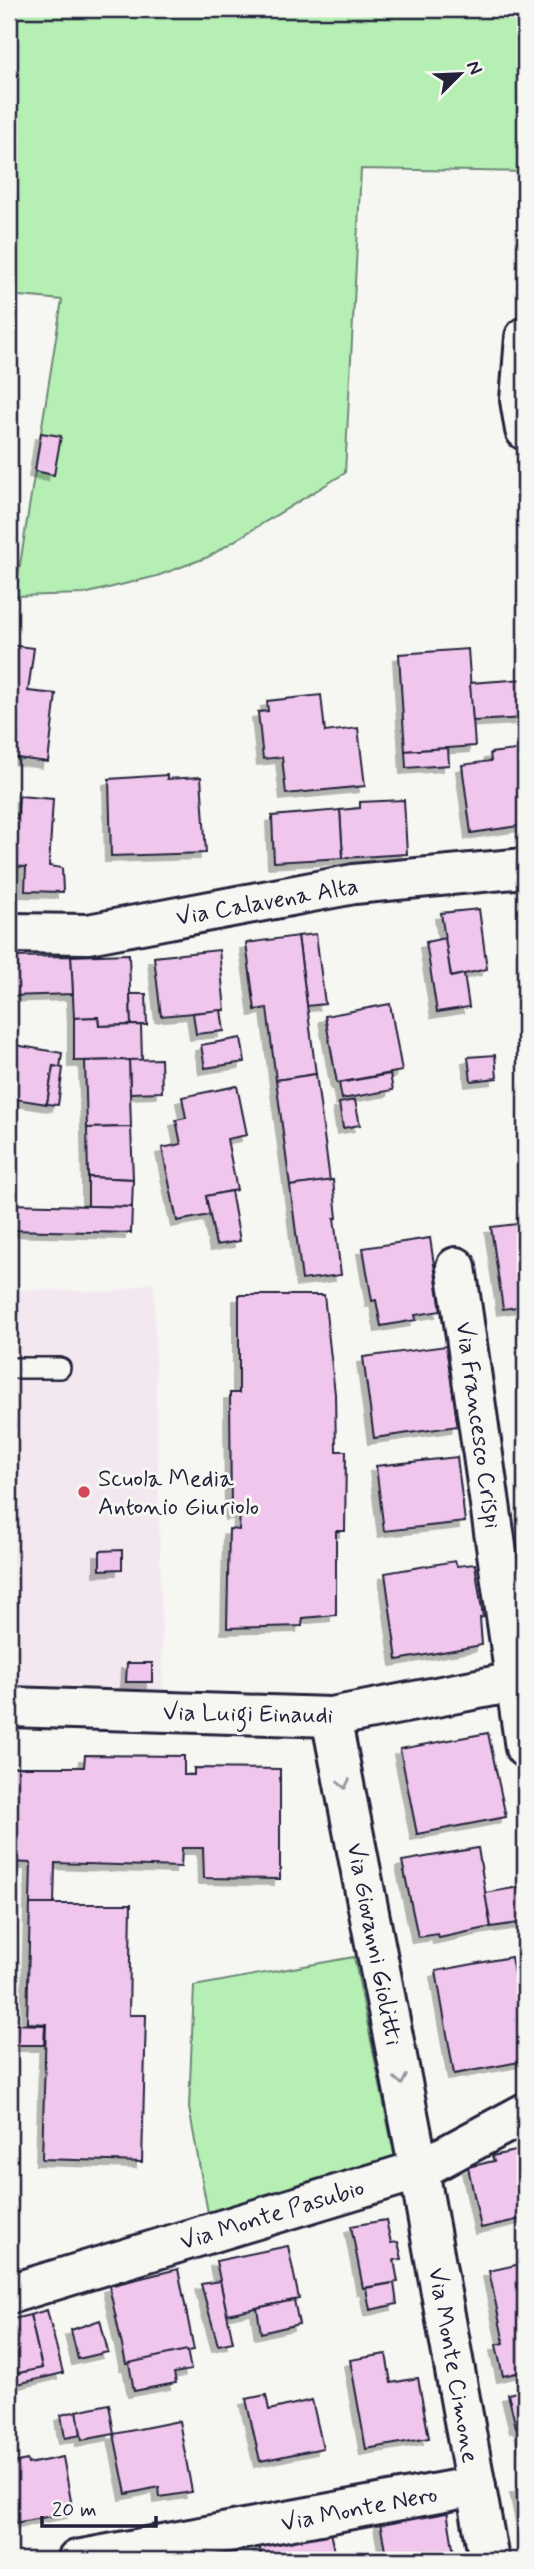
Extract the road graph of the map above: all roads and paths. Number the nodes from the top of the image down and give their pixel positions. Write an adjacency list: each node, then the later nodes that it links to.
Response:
1 (525, 337): 2 (street)
2 (525, 430)
3 (525, 868): 4 (street, Via Calavena Alta)
4 (9, 933)
5 (456, 1268): 8 (street, Via Francesco Crispi)
6 (9, 1368): 7 (lane)
7 (60, 1368)
8 (520, 1681): 10 (street, Via Luigi Einaudi); 11 (street, Via Francesco Crispi)
9 (9, 1707): 10 (street, Via Luigi Einaudi)
10 (331, 1717): 13 (street, Via Giovanni Giolitti, one-way to 13)
11 (525, 1748)
12 (525, 2113): 13 (street, Via Monte Pasubio)
13 (419, 2170): 14 (street, Via Monte Pasubio); 15 (street, Via Monte Cimone)
14 (9, 2294)
15 (476, 2486): 16 (street, Via Monte Nero); 17 (street, Via Monte Cimone)
16 (77, 2560)
17 (489, 2560)

